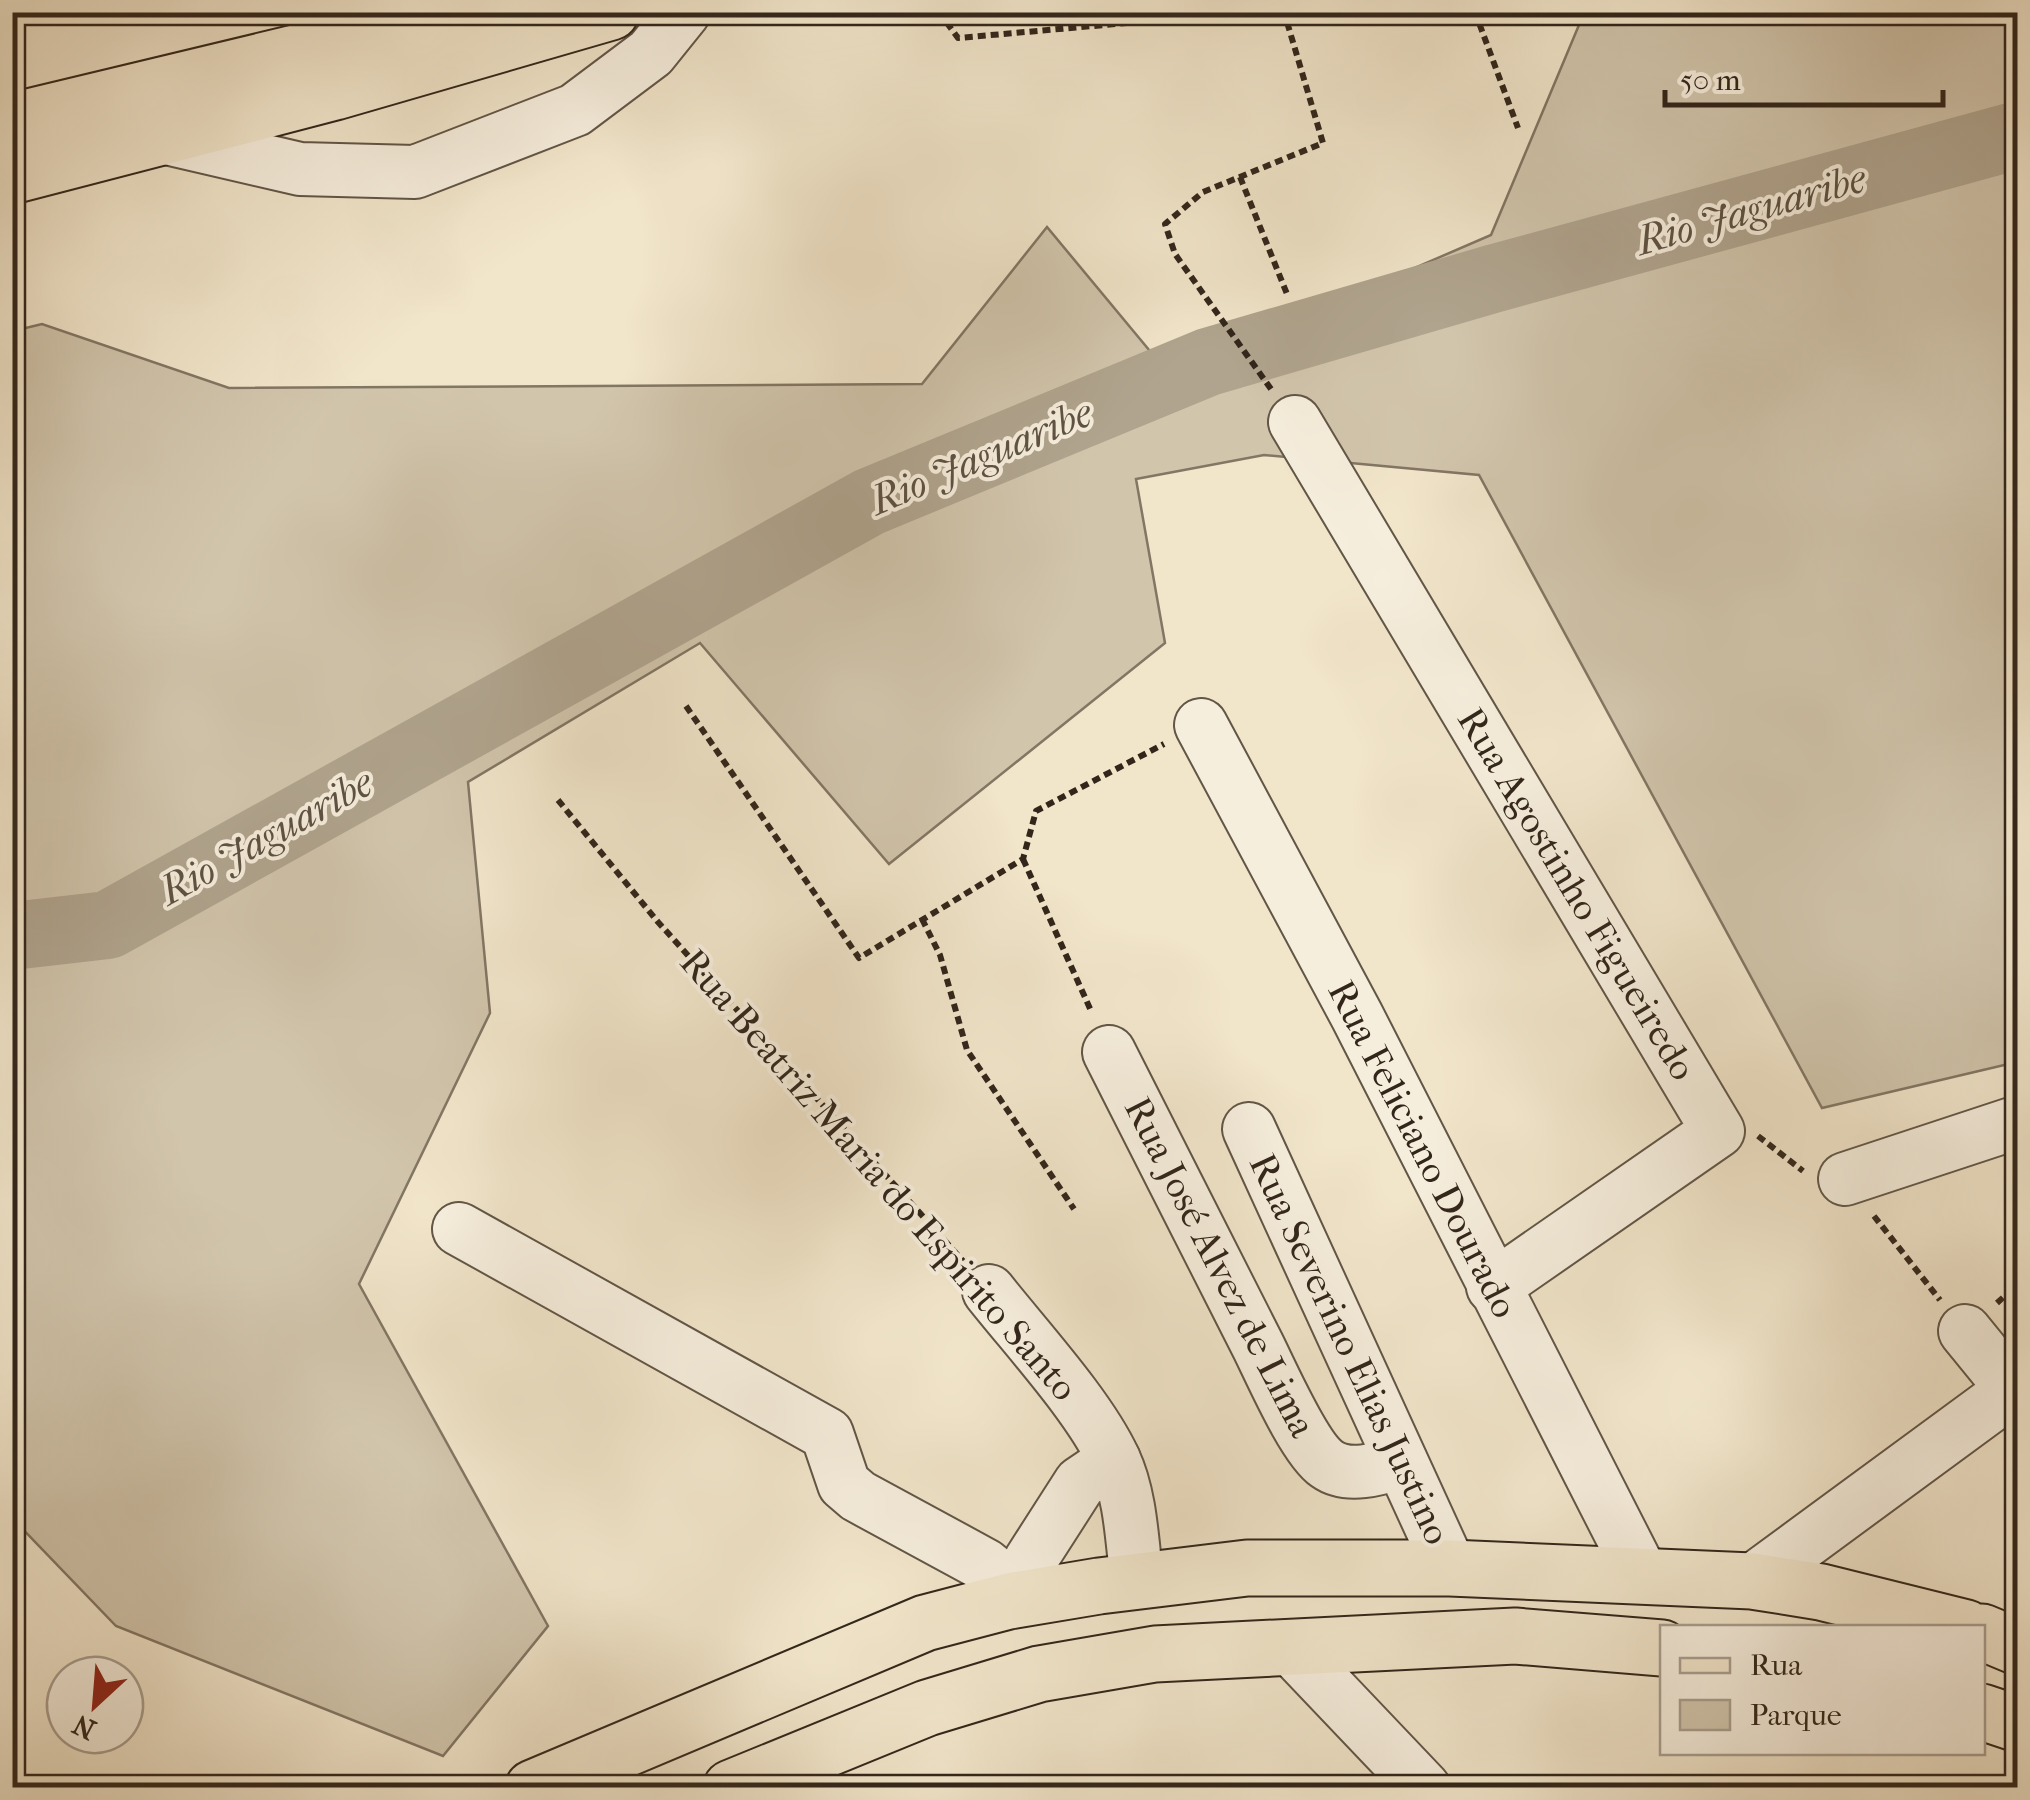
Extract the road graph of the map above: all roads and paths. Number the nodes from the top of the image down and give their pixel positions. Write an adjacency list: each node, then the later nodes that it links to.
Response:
1 (466, 12): 8 (main road)
2 (611, 12): 10 (main road)
3 (684, 12): 10 (street)
4 (939, 12): 5 (path)
5 (1174, 12)
6 (1284, 12): 12 (path)
7 (1475, 12): 9 (path)
8 (12, 120)
9 (1518, 128)
10 (162, 136): 11 (main road)
11 (12, 176)
12 (1240, 177): 13 (path); 14 (path)
13 (1286, 294)
14 (1287, 411): 27 (street, Rua Agostinho Figueiredo)
15 (686, 706): 19 (path)
16 (1201, 725): 18 (path); 27 (street, Rua Feliciano Dourado)
17 (558, 800): 28 (path, Rua Beatriz Maria do Espirito Santo)
18 (1022, 859): 19 (path); 20 (path)
19 (922, 920): 25 (path)
20 (1109, 1052): 32 (street, Rua José Alvez de Lima)
21 (2018, 1122): 24 (street)
22 (1249, 1129): 32 (street, Rua Severino Elias Justino)
23 (1790, 1162): 24 (path)
24 (1844, 1178): 29 (path)
25 (1074, 1209)
26 (459, 1229): 37 (street)
27 (1493, 1287): 34 (street, Rua Feliciano Dourado)
28 (990, 1291): 31 (street, Rua Beatriz Maria do Espirito Santo)
29 (1965, 1331): 30 (street)
30 (2015, 1393): 35 (street)
31 (1114, 1460): 36 (street, Rua Beatriz Maria do Espirito Santo); 37 (street)
32 (1401, 1462): 33 (street, Rua Severino Elias Justino)
33 (1450, 1568): 34 (main road); 36 (main road)
34 (1642, 1575): 35 (main road)
35 (1752, 1581): 38 (main road)
36 (1138, 1582): 37 (main road)
37 (1025, 1598): 45 (main road)
38 (1954, 1625)
39 (1985, 1633): 42 (main road)
40 (1290, 1646): 41 (main road); 46 (main road); 47 (street)
41 (1660, 1648)
42 (2018, 1648)
43 (1985, 1713): 44 (main road)
44 (2018, 1724)
45 (533, 1788)
46 (732, 1788)
47 (1424, 1788)

